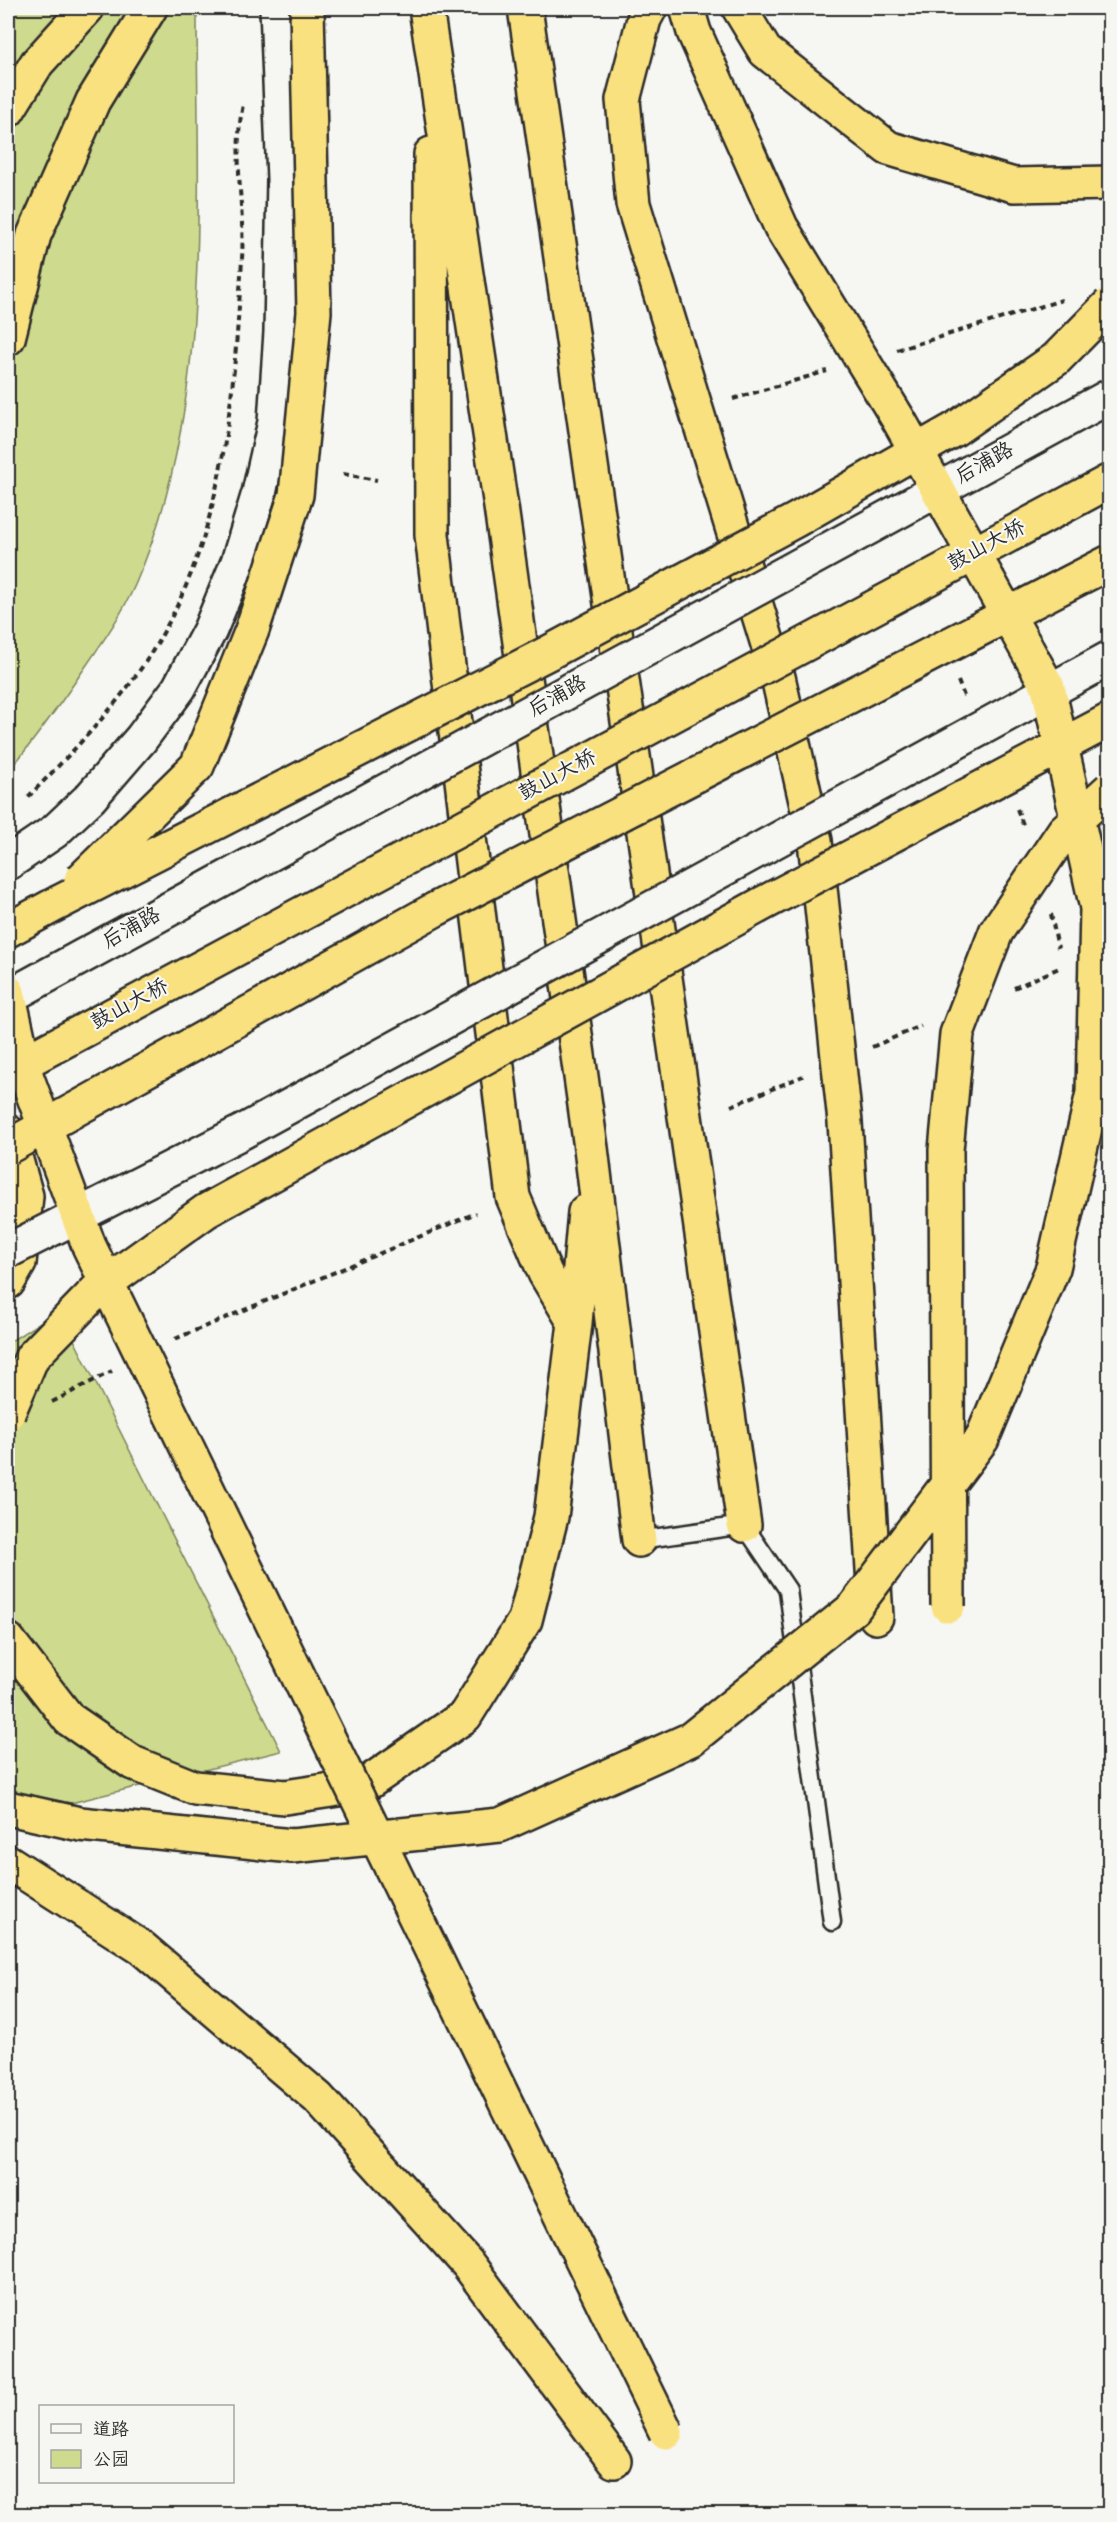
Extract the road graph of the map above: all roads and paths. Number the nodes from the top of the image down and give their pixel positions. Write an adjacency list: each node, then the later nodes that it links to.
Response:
1 (87, 8): 11 (highway)
2 (150, 8): 14 (highway)
3 (297, 8): 24 (main road); 25 (highway, bridge)
4 (426, 8): 9 (highway)
5 (525, 8): 42 (highway)
6 (650, 8): 45 (highway)
7 (687, 8): 47 (highway, bridge)
8 (739, 8): 12 (highway)
9 (430, 41): 33 (highway); 37 (highway)
10 (245, 94): 23 (path)
11 (8, 110)
12 (1110, 183)
13 (1110, 304): 25 (highway, bridge)
14 (8, 338)
15 (1110, 396): 27 (main road, 后浦路, bridge)
16 (343, 474): 17 (path)
17 (377, 480)
18 (1110, 480): 28 (highway, 鼓山大桥, bridge)
19 (1110, 562): 32 (highway, bridge)
20 (1110, 658): 35 (main road, bridge)
21 (1110, 720): 41 (highway, bridge)
22 (1110, 789): 44 (highway, bridge)
23 (28, 797)
24 (8, 863)
25 (58, 903): 26 (highway)
26 (8, 930)
27 (8, 995): 50 (highway, bridge)
28 (8, 1071)
29 (803, 1076): 30 (path)
30 (731, 1106)
31 (8, 1132): 36 (highway)
32 (8, 1147)
33 (591, 1148): 37 (highway); 43 (highway)
34 (476, 1213): 38 (path)
35 (8, 1251)
36 (8, 1282)
37 (575, 1323): 46 (highway)
38 (168, 1342)
39 (118, 1368): 40 (path)
40 (48, 1405)
41 (8, 1413)
42 (744, 1525): 43 (lane); 49 (lane)
43 (639, 1540)
44 (948, 1606)
45 (876, 1617)
46 (8, 1641)
47 (8, 1808)
48 (8, 1862): 51 (highway)
49 (832, 1922)
50 (666, 2432)
51 (614, 2461)

